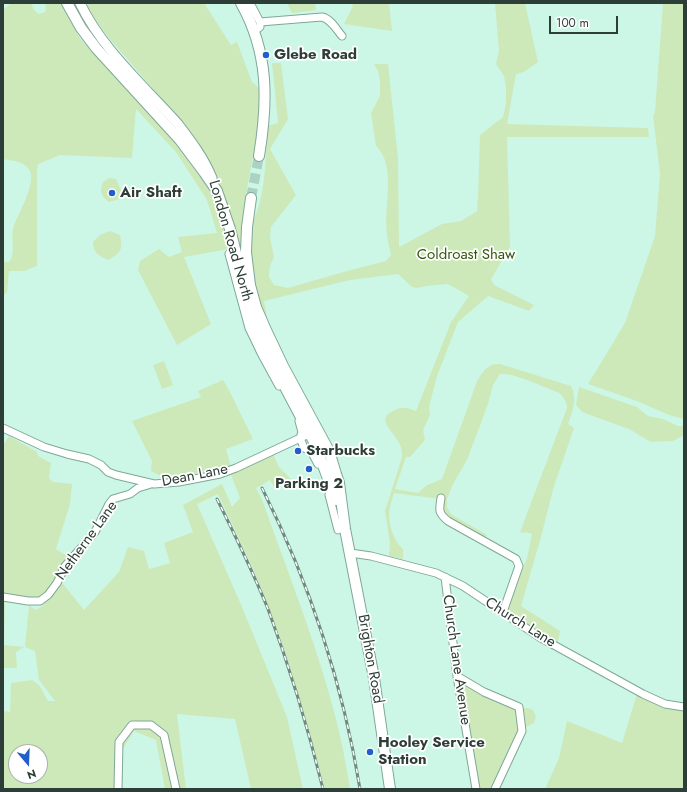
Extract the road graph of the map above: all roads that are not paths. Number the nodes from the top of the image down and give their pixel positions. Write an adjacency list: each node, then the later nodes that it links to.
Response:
1 (67, 3): 9 (highway)
2 (80, 3): 9 (main road, London Road North)
3 (241, 3): 6 (highway)
4 (250, 3): 5 (street)
5 (260, 22): 6 (street); 7 (street)
6 (254, 31): 8 (highway)
7 (342, 36)
8 (259, 156)
9 (217, 191): 12 (highway, London Road North)
10 (251, 198): 14 (highway, London Road North)
11 (229, 254): 12 (street, London Road North)
12 (301, 420): 14 (highway, London Road North); 15 (street)
13 (3, 428): 17 (street, Dean Lane)
14 (314, 432): 15 (street, Dean Lane); 16 (highway, Brighton Road); 19 (highway, Brighton Road)
15 (300, 438): 16 (street, Brighton Road); 17 (street, Dean Lane)
16 (324, 472): 19 (highway, Brighton Road)
17 (151, 484): 22 (street, Netherne Lane)
18 (441, 498): 23 (street)
19 (342, 529): 20 (highway, Brighton Road)
20 (350, 554): 21 (street, Church Lane); 28 (highway, Brighton Road)
21 (445, 577): 23 (street, Church Lane); 24 (street, Church Lane Avenue)
22 (3, 597)
23 (503, 612): 25 (street, Church Lane)
24 (457, 676): 29 (street, Church Lane Avenue); 30 (street)
25 (684, 707)
26 (118, 789): 27 (street)
27 (176, 789)
28 (390, 789)
29 (476, 789)
30 (495, 789)

